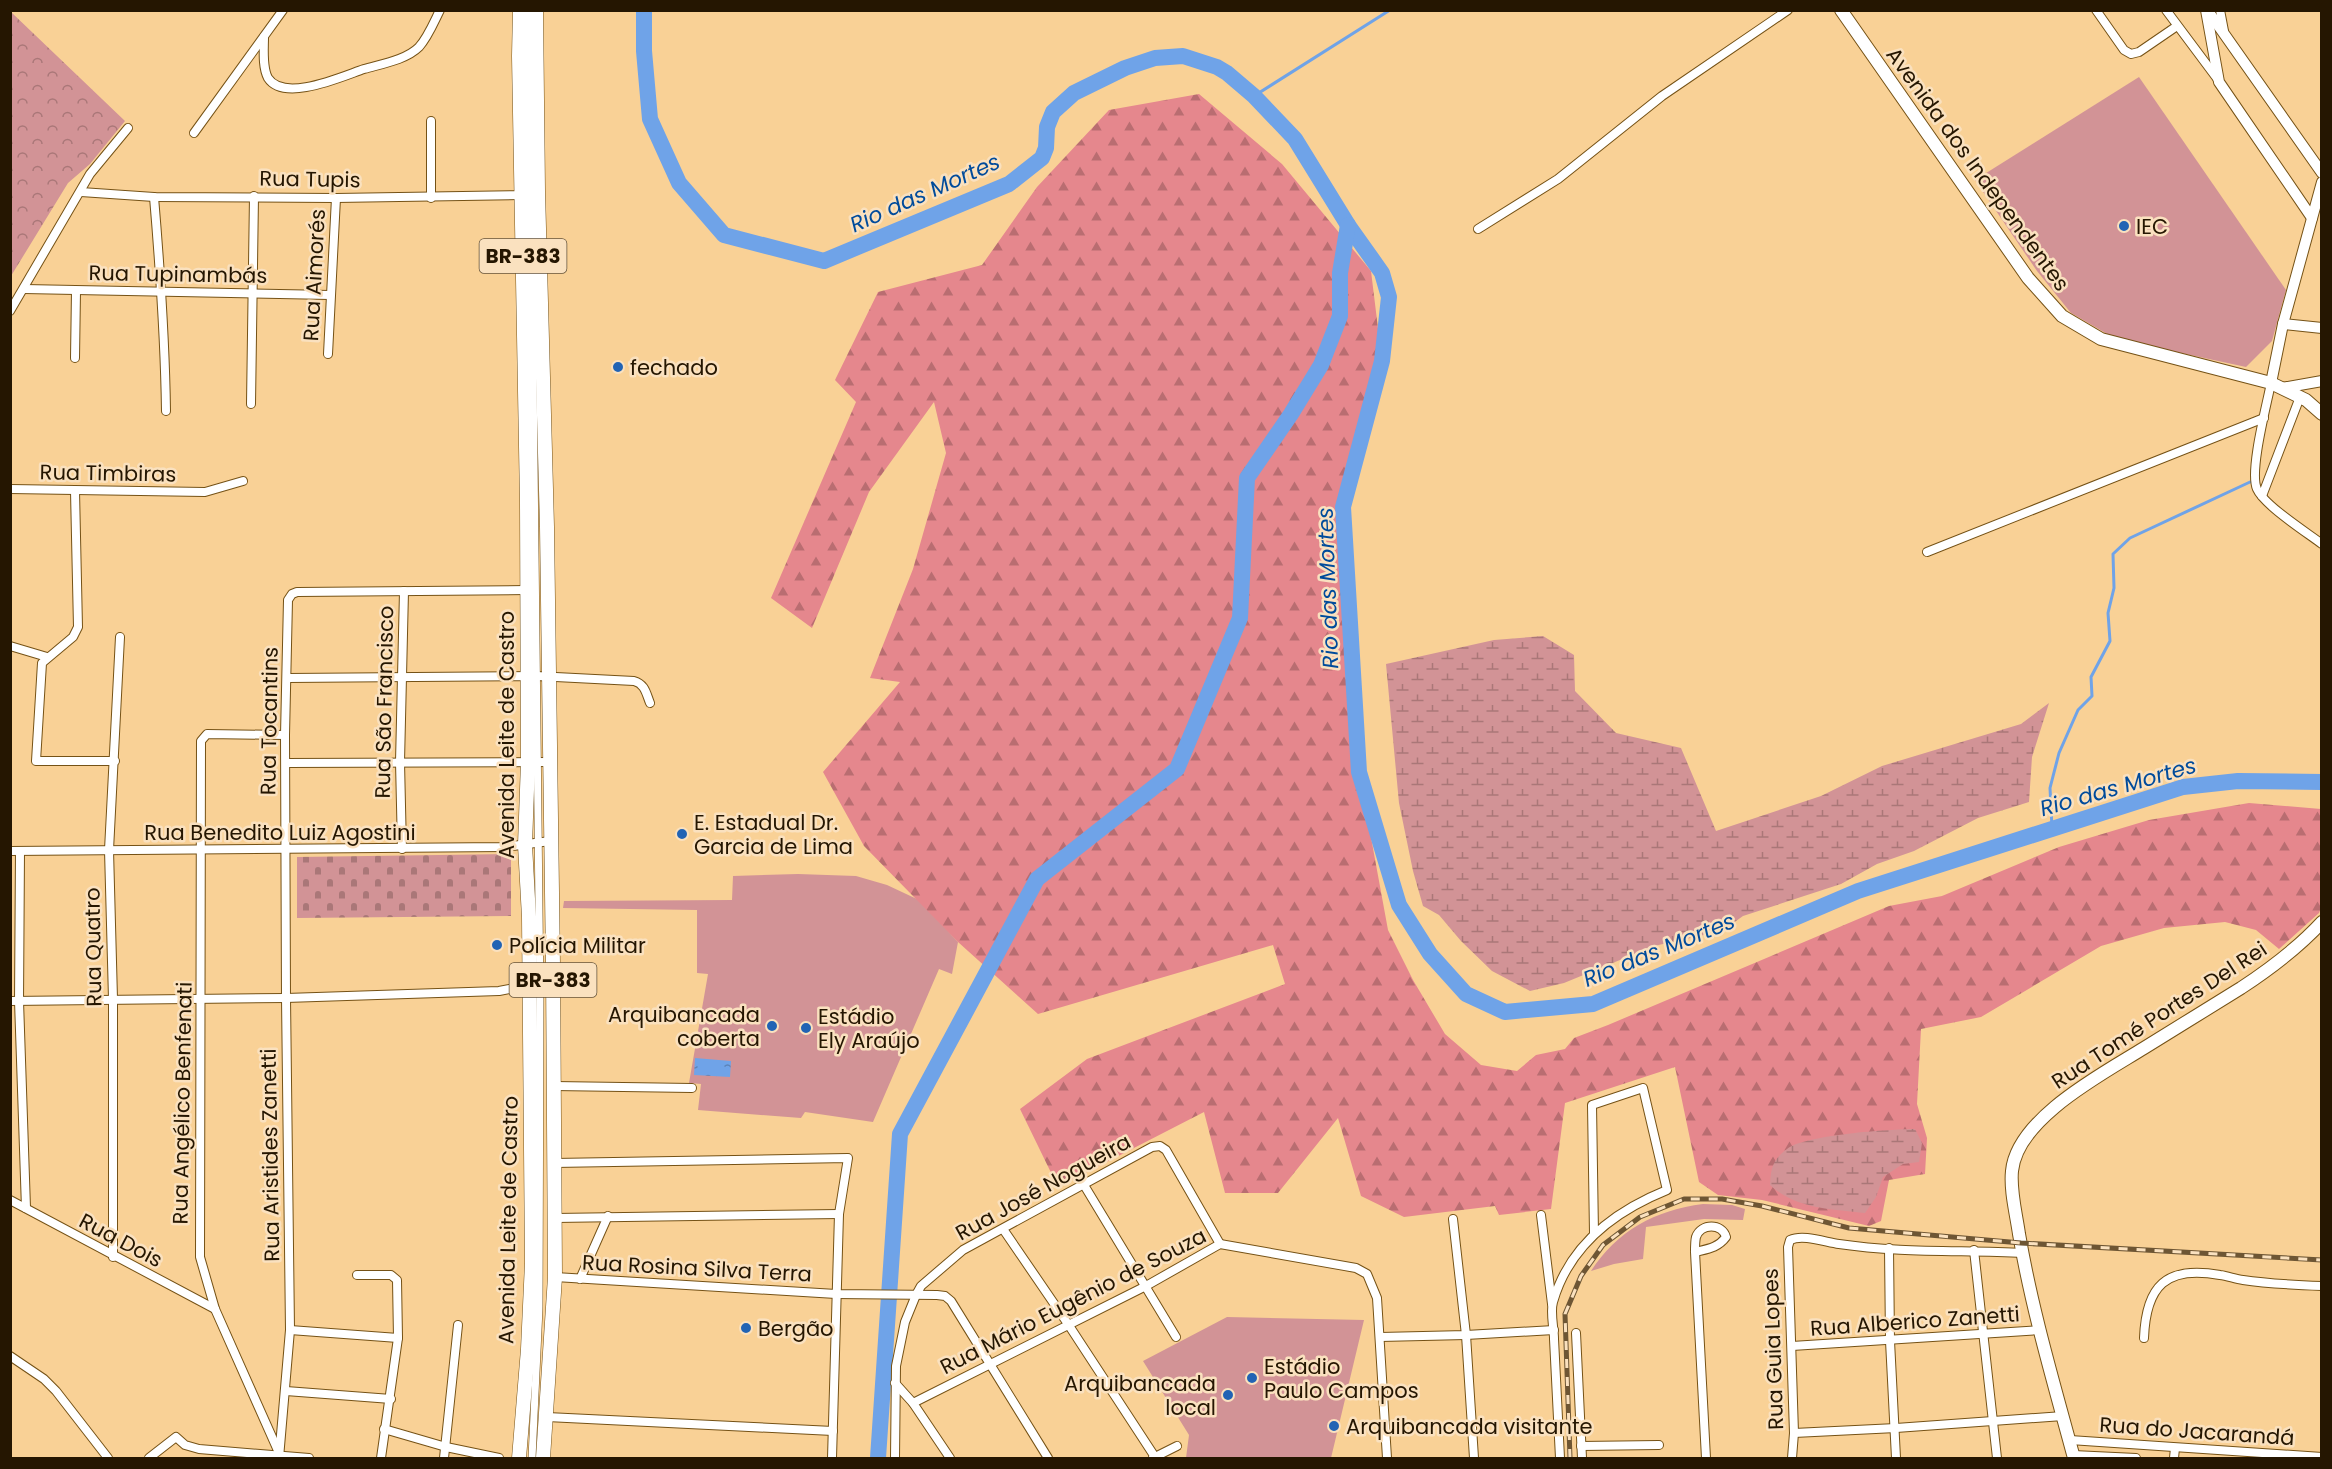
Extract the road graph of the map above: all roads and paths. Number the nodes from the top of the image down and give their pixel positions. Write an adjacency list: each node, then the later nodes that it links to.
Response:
1 (283, 10): 14 (street)
2 (440, 10): 14 (street)
3 (520, 10): 22 (highway, Avenida Leite de Castro / BR-383)
4 (527, 10): 22 (street)
5 (536, 10): 22 (highway, Avenida Leite de Castro / BR-383)
6 (1788, 10): 28 (street)
7 (1841, 10): 40 (main road, Avenida dos Independentes)
8 (2096, 10): 12 (street)
9 (2166, 10): 12 (street)
10 (2207, 10): 13 (street); 15 (street)
11 (2220, 10): 13 (street)
12 (2177, 26): 15 (street)
13 (2225, 35): 19 (street)
14 (264, 37): 18 (street)
15 (2219, 81): 27 (street)
16 (431, 121): 26 (street)
17 (128, 128): 21 (street)
18 (194, 133)
19 (2322, 173)
20 (2322, 182): 27 (street)
21 (81, 192): 24 (street, Rua Tupis); 29 (street)
22 (531, 192): 26 (street, Rua Tupis); 52 (highway, Avenida Leite de Castro / BR-383); 58 (highway, Avenida Leite de Castro / BR-383)
23 (254, 196): 24 (street, Rua Tupis); 25 (street, Rua Tupis); 32 (street)
24 (154, 197): 31 (street)
25 (336, 198): 26 (street, Rua Tupis); 33 (street, Rua Aimorés)
26 (431, 198)
27 (2312, 218): 35 (street)
28 (1478, 229)
29 (24, 289): 30 (street, Rua Tupinambás); 34 (street)
30 (76, 291): 31 (street, Rua Tupinambás); 38 (street)
31 (163, 292): 32 (street, Rua Tupinambás); 43 (street)
32 (251, 292): 33 (street, Rua Tupinambás); 42 (street)
33 (330, 295): 37 (street, Rua Aimorés)
34 (10, 311)
35 (2283, 324): 36 (street); 40 (street)
36 (2322, 328)
37 (328, 354)
38 (75, 358)
39 (2322, 381): 40 (street)
40 (2276, 385): 41 (main road, Avenida dos Independentes); 45 (street)
41 (2300, 397): 44 (main road, Avenida dos Independentes); 49 (street)
42 (251, 404)
43 (166, 411)
44 (2322, 414)
45 (2264, 418): 49 (street); 51 (street)
46 (243, 481): 48 (street, Rua Timbiras)
47 (10, 489): 48 (street, Rua Timbiras)
48 (75, 490): 56 (street)
49 (2262, 496): 50 (street)
50 (2322, 544)
51 (1927, 552)
52 (527, 590): 53 (street); 58 (highway, Avenida Leite de Castro / BR-383)
53 (404, 591): 57 (street, Rua São Francisco); 59 (street, Rua Tocantins)
54 (120, 637): 62 (street, Rua Quatro)
55 (10, 646): 56 (street)
56 (47, 657): 62 (street)
57 (403, 676): 58 (street); 59 (street); 63 (street, Rua São Francisco)
58 (538, 676): 60 (street); 64 (highway, Avenida Leite de Castro / BR-383); 64 (highway, Avenida Leite de Castro / BR-383)
59 (288, 678): 61 (street, Rua Tocantins)
60 (650, 703)
61 (285, 735): 65 (street, Rua Tocantins); 71 (street, Rua Angélico Benfenati)
62 (115, 761): 68 (street, Rua Quatro)
63 (400, 762): 64 (street); 65 (street); 67 (street, Rua São Francisco)
64 (538, 762): 66 (highway, Avenida Leite de Castro / BR-383); 66 (highway, Avenida Leite de Castro / BR-383)
65 (286, 763): 69 (street, Rua Tocantins)
66 (538, 843): 67 (street, Rua Benedito Luiz Agostini); 73 (highway, Avenida Leite de Castro / BR-383); 74 (highway, Avenida Leite de Castro / BR-383)
67 (402, 849): 69 (street, Rua Benedito Luiz Agostini)
68 (109, 850): 70 (street, Rua Benedito Luiz Agostini); 71 (street, Rua Benedito Luiz Agostini); 77 (street, Rua Quatro)
69 (286, 850): 71 (street, Rua Benedito Luiz Agostini); 76 (street, Rua Aristides Zanetti)
70 (15, 851): 78 (street)
71 (201, 851): 75 (street, Rua Angélico Benfenati)
72 (2322, 922): 96 (main road, Rua Tomé Portes Del Rei)
73 (553, 974): 74 (street); 79 (highway, Avenida Leite de Castro / BR-383)
74 (534, 983): 76 (street); 98 (highway, Avenida Leite de Castro / BR-383)
75 (201, 998): 76 (street); 77 (street); 107 (street, Rua Angélico Benfenati)
76 (286, 998): 110 (street, Rua Aristides Zanetti)
77 (113, 999): 78 (street); 97 (street, Rua Quatro)
78 (15, 1001): 84 (street)
79 (554, 1086): 80 (street); 81 (highway, Avenida Leite de Castro / BR-383)
80 (692, 1088)
81 (554, 1163): 85 (street); 88 (highway, Avenida Leite de Castro / BR-383)
82 (1084, 1185): 90 (street, Rua José Nogueira); 92 (street, Rua José Nogueira); 102 (street)
83 (10, 1200): 84 (street, Rua Dois)
84 (26, 1208): 97 (street, Rua Dois)
85 (838, 1214): 87 (street); 104 (street)
86 (1541, 1215): 106 (street)
87 (608, 1216): 88 (street); 101 (street)
88 (555, 1218): 100 (highway, Avenida Leite de Castro / BR-383)
89 (1453, 1219): 114 (street)
90 (1003, 1229): 105 (street, Rua José Nogueira); 109 (street)
91 (1594, 1234): 91 (street); 106 (street)
92 (1220, 1244): 102 (street, Rua Mário Eugênio de Souza); 117 (street, Rua Mário Eugênio de Souza)
93 (1889, 1248): 94 (street); 120 (street); 121 (street, Rua Guia Lopes)
94 (1974, 1250): 96 (street); 115 (street)
95 (1695, 1252): 163 (street)
96 (2023, 1253): 112 (main road, Rua Tomé Portes Del Rei)
97 (113, 1257): 107 (street, Rua Dois)
98 (536, 1265): 100 (highway); 151 (highway, Avenida Leite de Castro / BR-383); 152 (street)
99 (357, 1275): 118 (street)
100 (555, 1277): 101 (street, Rua Rosina Silva Terra); 129 (highway, Avenida Leite de Castro / BR-383)
101 (580, 1279): 104 (street, Rua Rosina Silva Terra)
102 (1146, 1286): 109 (street, Rua Mário Eugênio de Souza); 116 (street)
103 (2322, 1286): 119 (street)
104 (836, 1294): 105 (street, Rua Rosina Silva Terra); 133 (street)
105 (916, 1295): 123 (street, Rua Rosina Silva Terra); 124 (street)
106 (1552, 1304): 111 (street)
107 (214, 1309): 143 (street, Rua Angélico Benfenati)
108 (458, 1324): 139 (street)
109 (1068, 1324): 123 (street, Rua Mário Eugênio de Souza); 158 (street)
110 (290, 1330): 118 (street); 125 (street, Rua Aristides Zanetti)
111 (1554, 1330): 114 (street); 161 (street)
112 (2040, 1330): 115 (street, Rua Alberico Zanetti); 128 (main road, Rua Tomé Portes Del Rei)
113 (1576, 1333): 138 (street)
114 (1466, 1335): 117 (street); 160 (street)
115 (1983, 1335): 120 (street, Rua Alberico Zanetti); 130 (street)
116 (1176, 1337)
117 (1380, 1337): 159 (street)
118 (398, 1338): 126 (street)
119 (2144, 1338)
120 (1890, 1341): 121 (street, Rua Alberico Zanetti); 131 (street)
121 (1792, 1346): 134 (street, Rua Guia Lopes)
122 (10, 1356): 145 (street)
123 (990, 1363): 127 (street, Rua Mário Eugênio de Souza); 157 (street, Rua Rosina Silva Terra)
124 (895, 1383): 127 (street); 155 (street)
125 (286, 1391): 126 (street); 143 (street, Rua Aristides Zanetti)
126 (391, 1399): 132 (street)
127 (913, 1403): 156 (street)
128 (2063, 1416): 130 (street); 135 (main road, Rua Tomé Portes Del Rei)
129 (547, 1417): 133 (street); 153 (highway, Avenida Leite de Castro / BR-383)
130 (1994, 1422): 131 (street); 166 (street)
131 (1896, 1428): 134 (street); 165 (street)
132 (384, 1429): 139 (street); 148 (street)
133 (833, 1431): 154 (street)
134 (1794, 1433): 164 (street, Rua Guia Lopes)
135 (2070, 1440): 140 (street, Rua do Jacarandá); 144 (main road, Rua Tomé Portes Del Rei)
136 (1659, 1445): 138 (street)
137 (1177, 1446): 158 (street)
138 (1581, 1446): 162 (street)
139 (446, 1447): 149 (street); 150 (street)
140 (2175, 1448): 141 (street, Rua do Jacarandá); 168 (street)
141 (2231, 1455): 142 (street, Rua do Jacarandá)
142 (2321, 1456)
143 (280, 1457): 146 (street); 147 (street)
144 (2074, 1457): 167 (street, Rua do Jacarandá)
145 (108, 1458)
146 (149, 1458)
147 (309, 1458)
148 (381, 1458)
149 (444, 1458)
150 (499, 1458)
151 (519, 1458)
152 (532, 1458)
153 (543, 1458)
154 (832, 1458)
155 (895, 1458)
156 (950, 1458)
157 (1048, 1458)
158 (1154, 1458)
159 (1387, 1458)
160 (1474, 1458)
161 (1560, 1458)
162 (1582, 1458)
163 (1706, 1458)
164 (1792, 1458)
165 (1896, 1458)
166 (1998, 1458)
167 (2136, 1458)
168 (2174, 1458)

